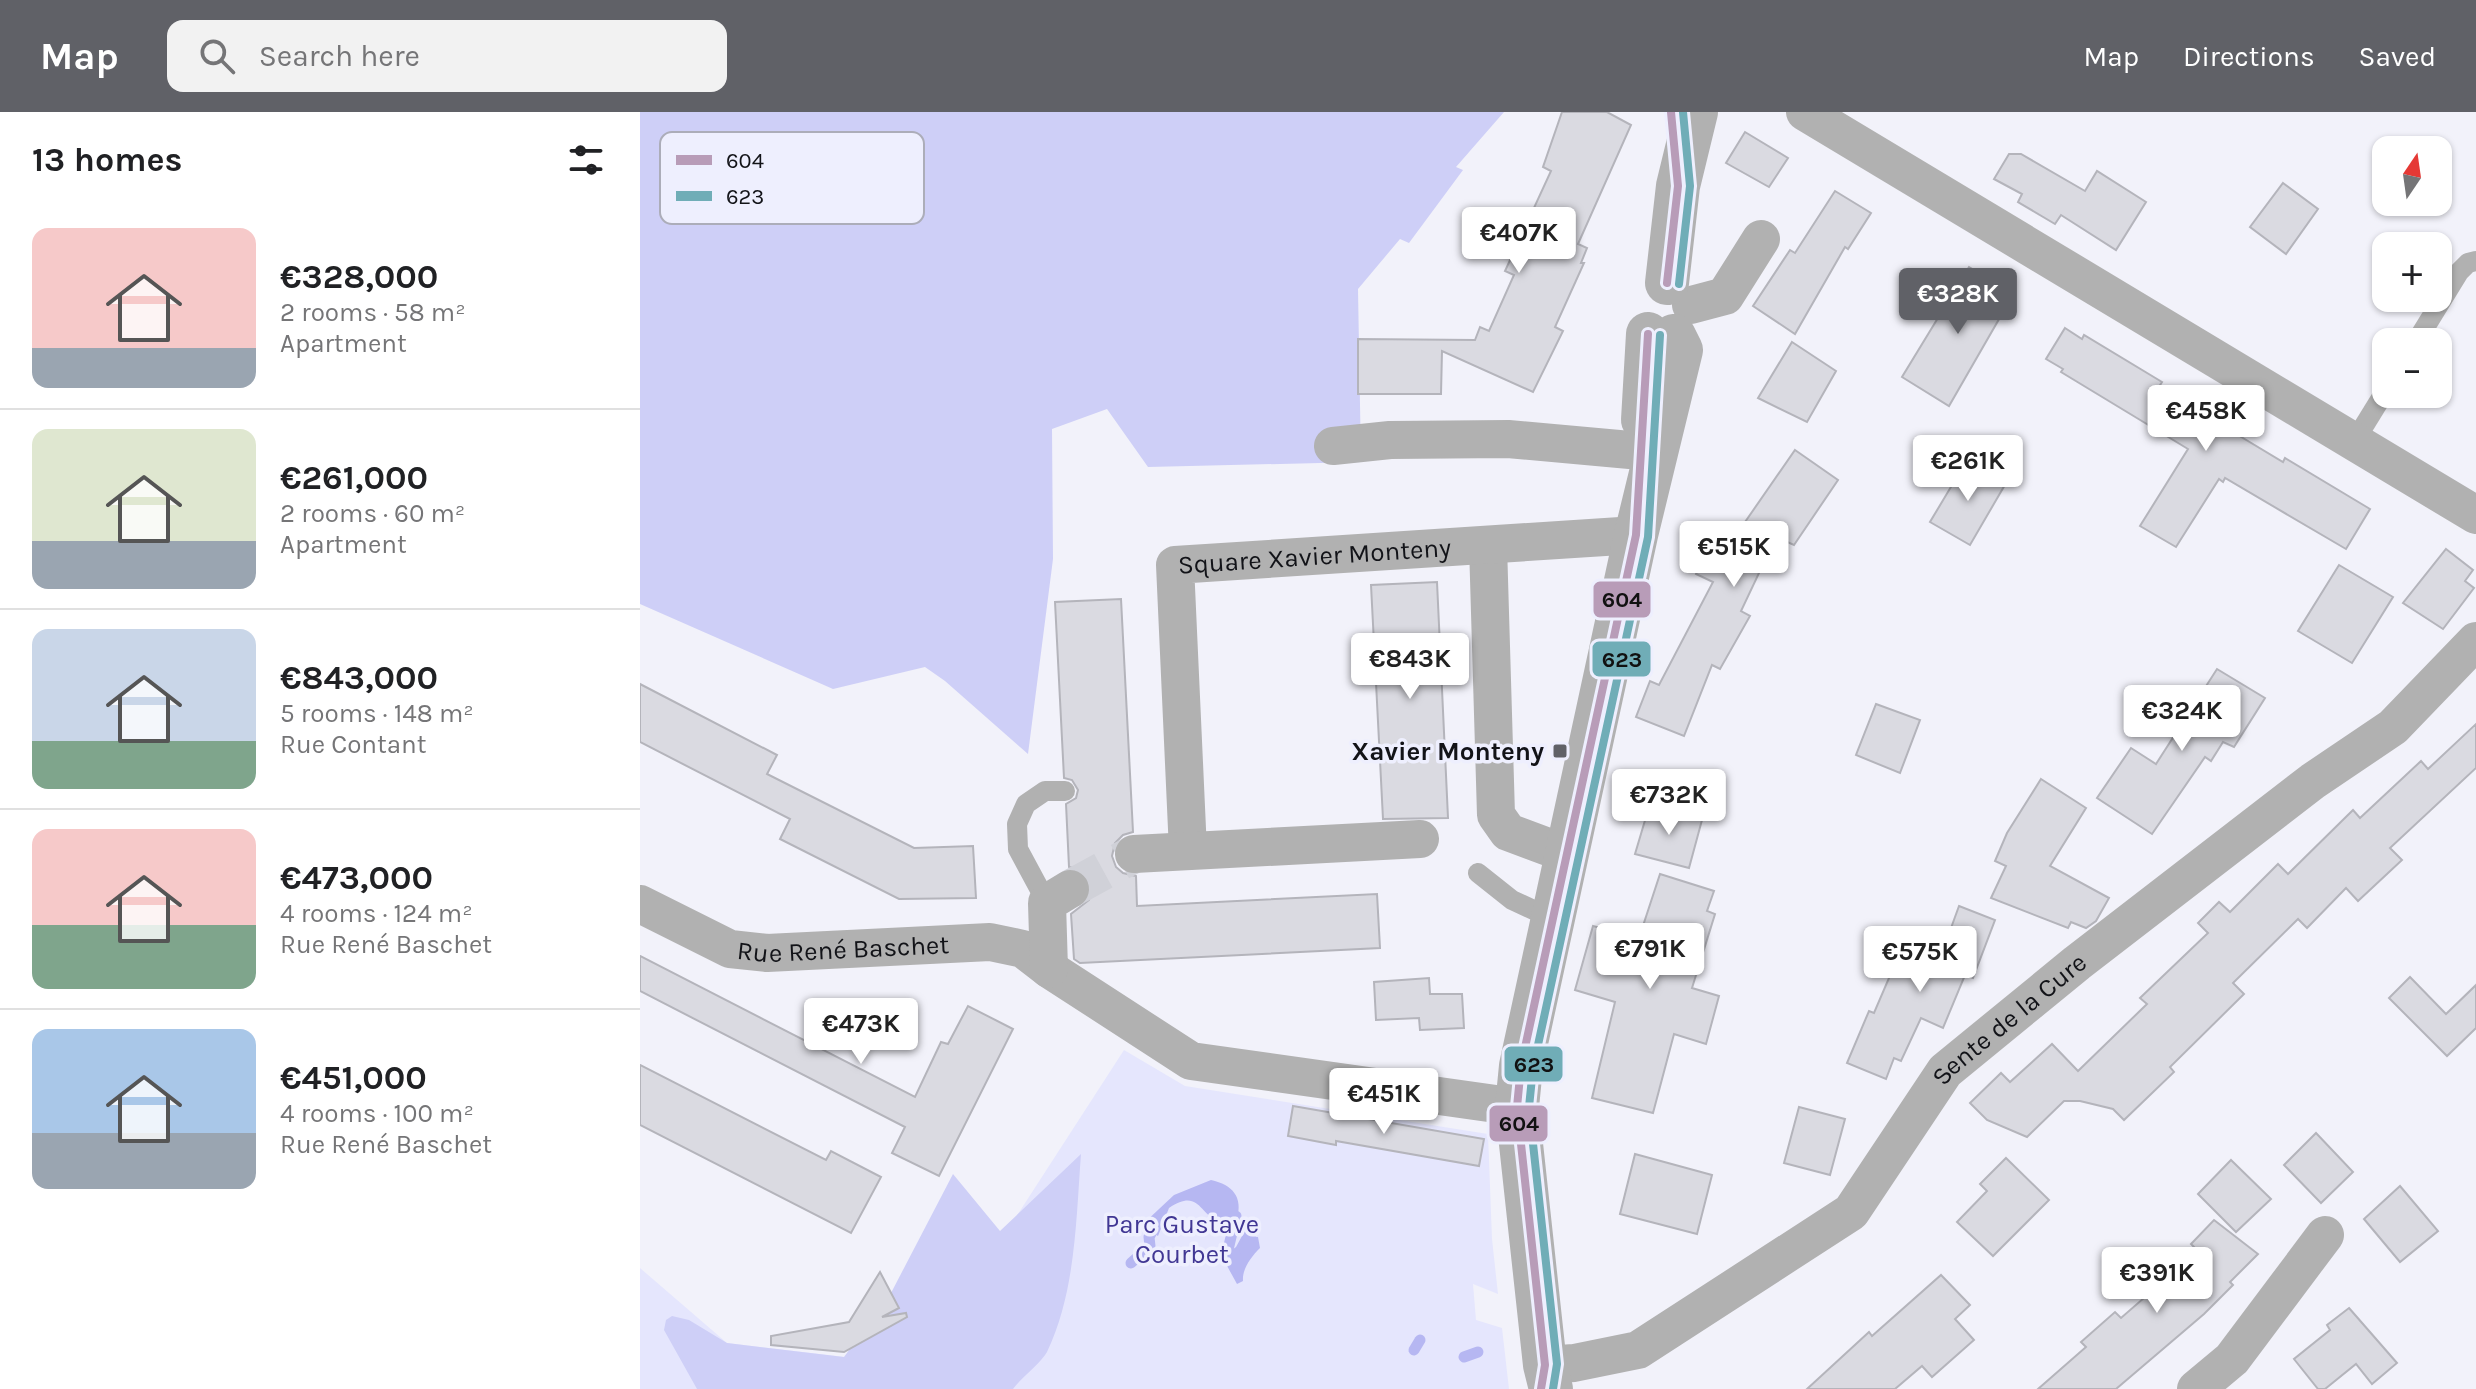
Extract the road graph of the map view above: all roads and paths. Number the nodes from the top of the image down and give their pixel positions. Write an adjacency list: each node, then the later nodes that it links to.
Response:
1 (1671, 112): 4 (main road)
2 (1696, 112): 4 (main road)
3 (1805, 112): 10 (street)
4 (1678, 186): 7 (main road)
5 (1761, 239): 7 (street)
6 (2476, 261): 8 (lane)
7 (1670, 314): 12 (main road); 14 (main road)
8 (2425, 328)
9 (2375, 408): 10 (lane)
10 (2354, 442): 13 (street)
11 (1333, 446): 12 (street)
12 (1641, 451): 14 (main road)
13 (2476, 515)
14 (1616, 536): 15 (street, Square Xavier Monteny); 21 (main road)
15 (1488, 545): 19 (street, Square Xavier Monteny); 21 (street)
16 (2476, 641): 29 (street, Sente de la Cure)
17 (1065, 791): 23 (lane)
18 (1420, 839): 19 (street)
19 (1188, 851): 20 (street)
20 (1134, 854)
21 (1567, 854): 25 (main road)
22 (1478, 873): 25 (lane)
23 (1058, 896): 26 (street)
24 (640, 904): 26 (street, Rue René Baschet)
25 (1553, 919): 27 (main road)
26 (1049, 969): 27 (street, Rue René Baschet)
27 (1517, 1107): 29 (main road)
28 (2325, 1235): 30 (street)
29 (1546, 1381)
30 (2196, 1389)

